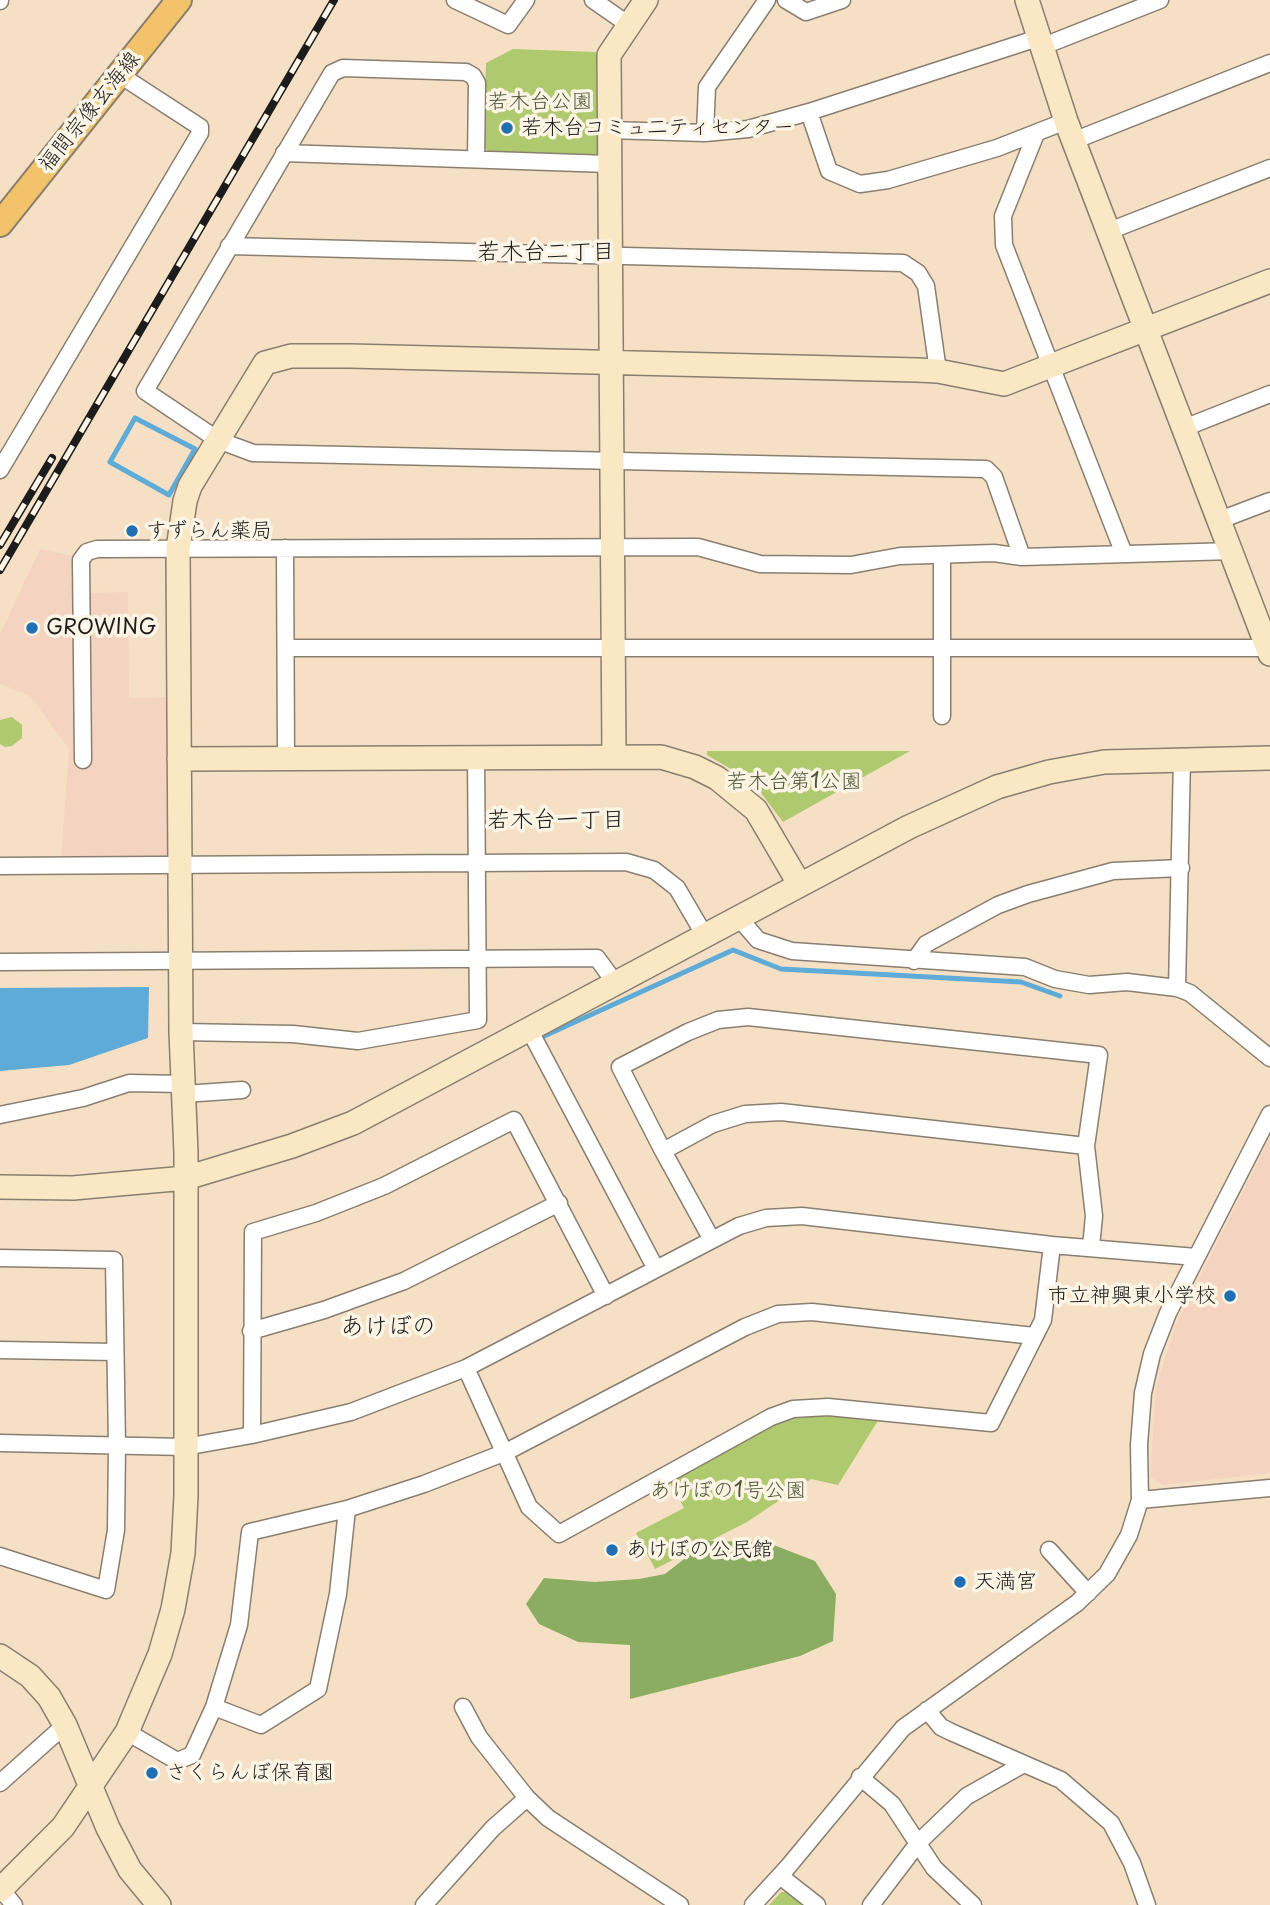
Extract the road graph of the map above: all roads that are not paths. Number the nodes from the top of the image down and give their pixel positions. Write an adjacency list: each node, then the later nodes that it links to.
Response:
1 (179, 0): 14 (main road, 福間宗像玄海線)
2 (455, 0): 3 (street)
3 (526, 0)
4 (593, 0): 11 (street)
5 (646, 0): 11 (street)
6 (768, 0): 18 (street)
7 (786, 0): 8 (street)
8 (842, 0)
9 (1027, 0): 12 (street)
10 (1160, 0): 12 (street)
11 (629, 25): 16 (street)
12 (1039, 42): 15 (street); 17 (street)
13 (1270, 63): 17 (street)
14 (120, 75): 24 (main road, 福間宗像玄海線); 37 (street)
15 (809, 112): 18 (street); 19 (street)
16 (610, 131): 18 (street); 22 (street)
17 (1069, 131): 19 (street); 25 (street)
18 (705, 133)
19 (1035, 136): 31 (street)
20 (284, 153): 21 (street); 21 (street); 26 (street)
21 (476, 159): 22 (street)
22 (609, 164): 27 (street)
23 (1270, 168): 25 (street)
24 (0, 223)
25 (1109, 231): 29 (street)
26 (229, 246): 27 (street); 35 (street)
27 (610, 256): 30 (street); 32 (street)
28 (1270, 281): 29 (street)
29 (1147, 329): 31 (street); 34 (street)
30 (611, 363): 32 (street); 35 (street); 36 (street)
31 (1052, 367): 32 (street); 44 (street)
32 (938, 371)
33 (1270, 394): 34 (street)
34 (1184, 428): 39 (street)
35 (218, 440): 36 (street); 42 (street)
36 (612, 458): 40 (street); 46 (street)
37 (0, 470)
38 (1270, 501): 39 (street)
39 (1220, 520): 43 (street)
40 (612, 547): 41 (street); 45 (street); 49 (street)
41 (285, 548): 42 (street); 48 (street)
42 (178, 549): 55 (street); 59 (street)
43 (1233, 551): 44 (street); 47 (street)
44 (1124, 554): 46 (street)
45 (942, 555): 46 (street); 50 (street)
46 (1023, 557)
47 (1264, 614): 51 (street)
48 (286, 648): 49 (street); 56 (street)
49 (613, 648): 50 (street); 53 (street)
50 (943, 649): 51 (street); 52 (street)
51 (1269, 651)
52 (942, 716)
53 (614, 756): 54 (street); 64 (street)
54 (476, 757): 56 (street); 60 (street)
55 (178, 758): 56 (street); 61 (street)
56 (286, 758)
57 (1182, 758): 58 (street); 63 (street); 64 (street)
58 (1270, 758)
59 (83, 760)
60 (478, 864): 61 (street); 66 (street); 67 (street)
61 (179, 865): 62 (street); 68 (street)
62 (0, 866)
63 (1181, 868): 69 (street); 72 (street)
64 (800, 885): 65 (street)
65 (739, 918): 66 (street); 69 (street)
66 (705, 936): 71 (street)
67 (479, 958): 68 (street); 71 (street); 74 (street)
68 (181, 959): 70 (street); 74 (street)
69 (914, 961): 72 (street)
70 (0, 962)
71 (616, 984): 73 (street)
72 (1177, 988): 75 (street)
73 (530, 1031): 82 (street); 90 (street)
74 (181, 1032): 76 (street)
75 (1270, 1058)
76 (183, 1089): 77 (street); 79 (street); 82 (street)
77 (242, 1090)
78 (1270, 1114): 88 (street)
79 (0, 1115)
80 (1086, 1146): 81 (street); 81 (street); 87 (street)
81 (663, 1151): 85 (street)
82 (186, 1178): 83 (street); 100 (street)
83 (0, 1187)
84 (559, 1203): 91 (street); 92 (street); 92 (street)
85 (712, 1240): 86 (street); 90 (street)
86 (1052, 1245): 87 (street); 93 (street)
87 (1091, 1247): 88 (street)
88 (1196, 1257): 103 (street)
89 (0, 1258): 95 (street)
90 (656, 1269): 91 (street)
91 (606, 1296): 96 (street)
92 (251, 1331): 97 (street)
93 (1034, 1336): 101 (street); 101 (street)
94 (0, 1350): 95 (street)
95 (115, 1352): 99 (street)
96 (466, 1368): 97 (street); 101 (street)
97 (252, 1435): 100 (street)
98 (0, 1443): 99 (street)
99 (117, 1446): 100 (street); 106 (street)
100 (185, 1447): 113 (street)
101 (506, 1452): 104 (street)
102 (1270, 1488): 103 (street)
103 (1140, 1500): 107 (street)
104 (348, 1509): 109 (street); 109 (street)
105 (1049, 1550): 107 (street)
106 (1, 1560)
107 (1088, 1593): 111 (street)
108 (0, 1656): 112 (street)
109 (214, 1707): 113 (street)
110 (463, 1707): 118 (street)
111 (927, 1710): 114 (street); 115 (street)
112 (65, 1725): 116 (street); 117 (street)
113 (127, 1732): 117 (street)
114 (1022, 1765): 119 (street); 130 (street)
115 (860, 1777): 119 (street); 120 (street)
116 (0, 1783)
117 (91, 1789): 121 (street); 123 (street)
118 (527, 1798): 124 (street); 125 (street)
119 (919, 1842): 128 (street); 129 (street)
120 (780, 1876): 126 (street); 127 (street)
121 (0, 1889): 122 (street)
122 (14, 1905)
123 (159, 1905)
124 (424, 1905)
125 (680, 1905)
126 (752, 1905)
127 (817, 1905)
128 (871, 1905)
129 (973, 1905)
130 (1147, 1905)

